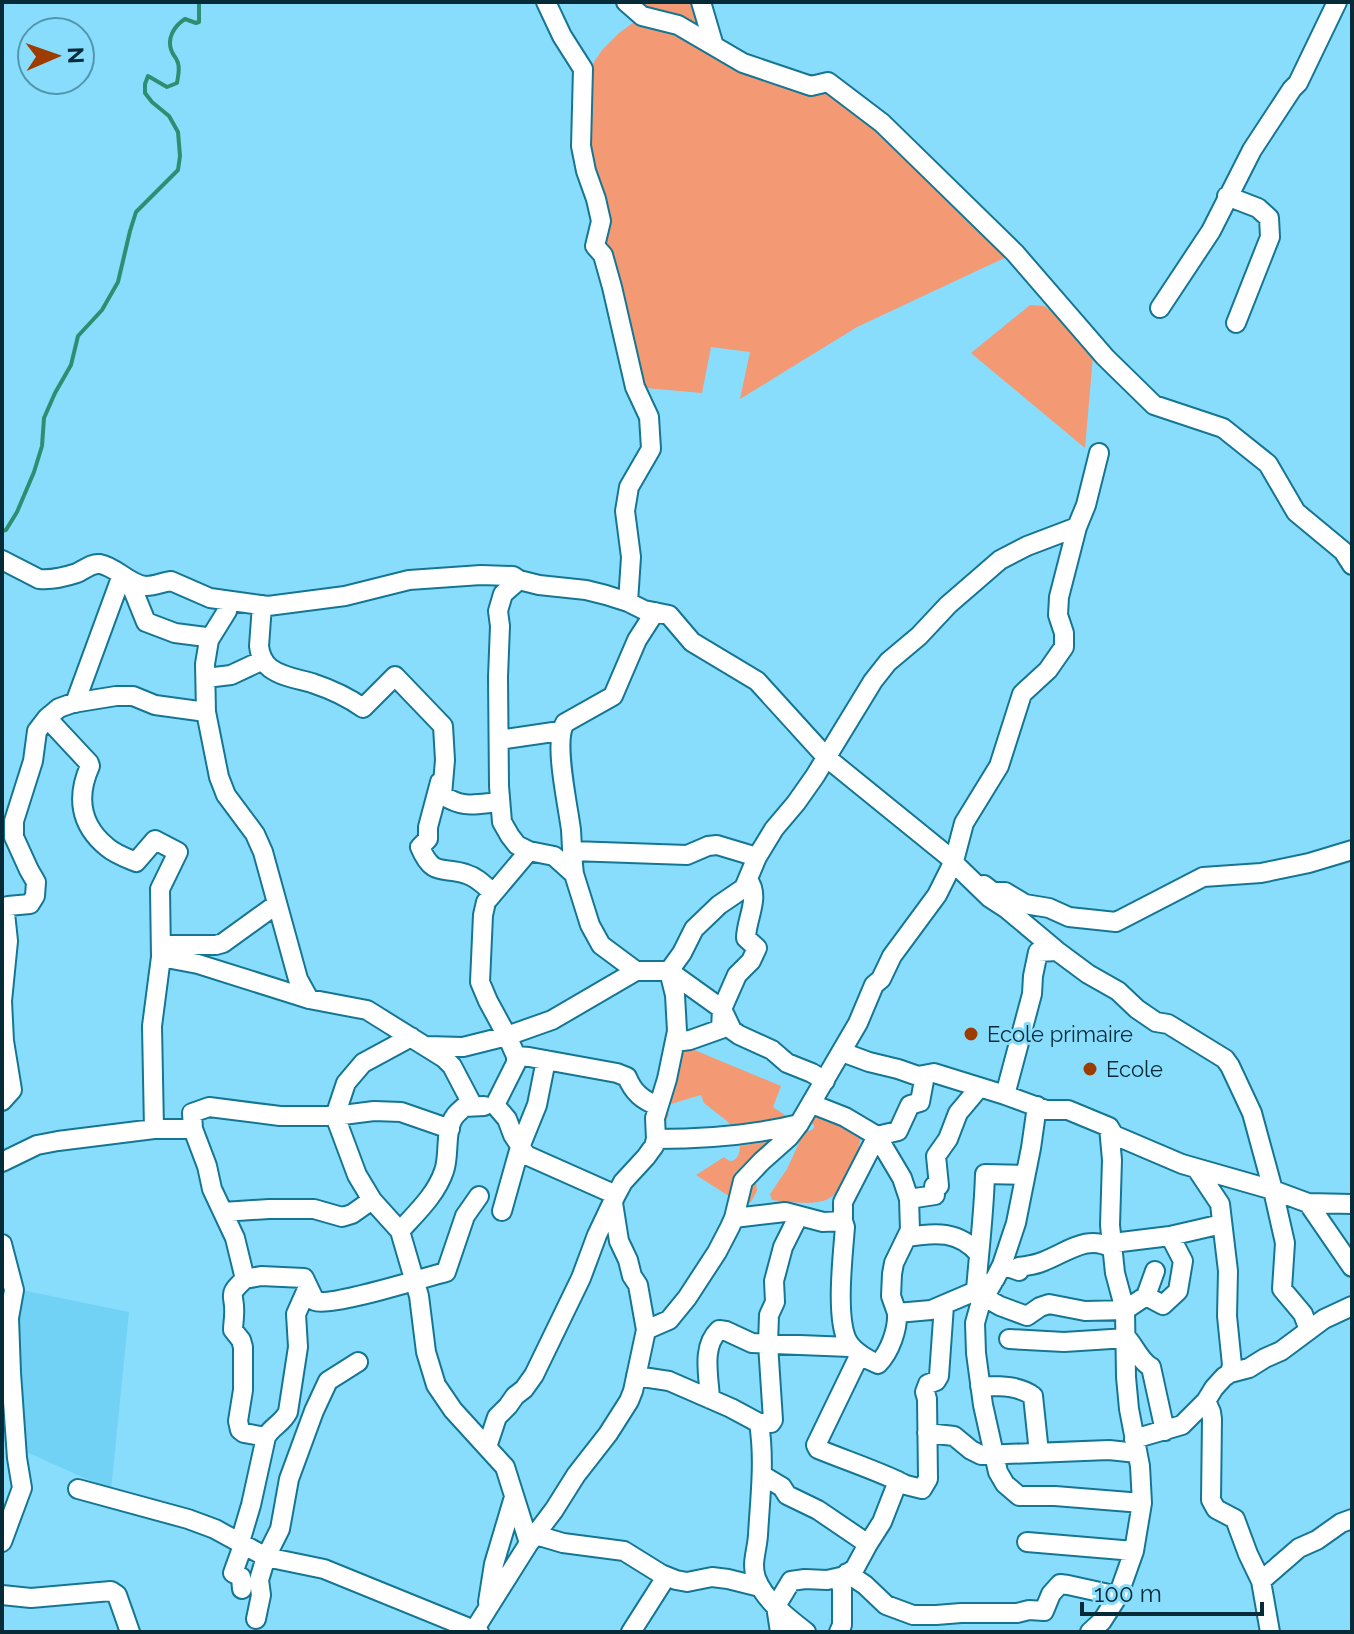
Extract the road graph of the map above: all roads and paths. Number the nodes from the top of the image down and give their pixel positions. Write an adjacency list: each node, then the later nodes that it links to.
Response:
1 (546, 2): 16 (street)
2 (626, 2): 5 (street)
3 (701, 2): 5 (street)
4 (1337, 2): 6 (street)
5 (714, 46): 12 (street)
6 (1227, 196): 7 (street); 8 (street)
7 (1160, 308)
8 (1236, 323)
9 (1099, 453): 10 (street)
10 (1077, 527): 27 (street); 34 (street)
11 (2, 560): 13 (street)
12 (1352, 565)
13 (126, 578): 15 (street); 19 (street); 22 (street)
14 (519, 580): 16 (street); 17 (street); 26 (street)
15 (228, 602): 17 (street); 19 (street)
16 (628, 602): 18 (street)
17 (262, 605): 20 (street)
18 (655, 612): 25 (street); 27 (street)
19 (209, 640): 21 (street)
20 (263, 660): 21 (street); 28 (street)
21 (206, 678): 23 (street)
22 (75, 703): 23 (street); 24 (street)
23 (206, 712): 38 (street)
24 (47, 718): 39 (street); 55 (street)
25 (560, 731): 26 (street); 32 (street)
26 (499, 740): 29 (street)
27 (827, 758): 33 (street); 34 (street)
28 (445, 760): 29 (street); 37 (street)
29 (500, 802): 31 (street)
30 (1352, 850): 34 (street)
31 (529, 851): 35 (street); 37 (street)
32 (572, 851): 33 (street); 35 (street)
33 (757, 857): 36 (street)
34 (955, 863): 40 (street); 48 (street)
35 (574, 874): 41 (street)
36 (748, 880): 42 (street); 44 (street)
37 (493, 893): 45 (street)
38 (277, 904): 39 (street); 43 (street)
39 (162, 951): 43 (street); 64 (street)
40 (1057, 951): 54 (street); 73 (street)
41 (636, 971): 42 (street); 45 (street)
42 (669, 971): 44 (street); 47 (street)
43 (309, 999): 46 (street)
44 (722, 1009): 47 (street); 52 (street)
45 (507, 1036): 46 (street); 49 (street)
46 (418, 1042): 58 (street); 61 (street)
47 (675, 1042): 59 (street)
48 (842, 1052): 51 (street); 52 (street)
49 (516, 1056): 50 (street); 57 (street)
50 (546, 1060): 59 (street); 69 (street)
51 (925, 1075): 53 (street); 67 (street)
52 (825, 1081): 56 (street)
53 (979, 1088): 54 (street); 76 (street)
54 (1005, 1095): 60 (street)
55 (2, 1101)
56 (812, 1104): 62 (street); 67 (street)
57 (495, 1105): 58 (street); 69 (street)
58 (473, 1106): 66 (street)
59 (658, 1106): 68 (street)
60 (1037, 1106): 63 (street); 72 (street)
61 (335, 1116): 65 (street); 66 (street); 77 (street)
62 (799, 1124): 68 (street); 83 (street)
63 (1109, 1127): 71 (street); 90 (street)
64 (154, 1129): 65 (street); 70 (street)
65 (193, 1129): 81 (street)
66 (450, 1129): 86 (street)
67 (877, 1136): 76 (street); 84 (street)
68 (656, 1139): 75 (street)
69 (520, 1147): 75 (street); 80 (street)
70 (2, 1162)
71 (1196, 1168): 73 (street); 85 (street)
72 (1025, 1175): 91 (street); 92 (street)
73 (1273, 1190): 78 (street); 105 (street)
74 (479, 1196): 96 (street)
75 (614, 1198): 104 (street); 121 (street)
76 (909, 1199): 88 (street)
77 (372, 1200): 81 (street); 86 (street)
78 (1308, 1203): 79 (street); 93 (street)
79 (1352, 1204)
80 (502, 1211)
81 (223, 1212): 95 (street)
82 (798, 1217): 83 (street); 84 (street); 108 (street)
83 (734, 1218): 104 (street)
84 (843, 1221): 109 (street)
85 (1222, 1224): 87 (street); 111 (street)
86 (400, 1231): 96 (street)
87 (1170, 1236): 90 (street); 99 (street)
88 (908, 1237): 91 (street); 103 (street)
89 (2, 1244): 131 (street)
90 (1113, 1246): 92 (street); 102 (street)
91 (979, 1254): 98 (street)
92 (1002, 1265): 98 (street)
93 (1352, 1267)
94 (1155, 1271): 99 (street)
95 (245, 1279): 97 (street); 119 (street)
96 (414, 1280): 97 (street); 121 (street)
97 (308, 1287): 119 (street)
98 (984, 1290): 100 (street); 102 (street); 113 (street)
99 (1146, 1296): 102 (street)
100 (944, 1305): 103 (street); 118 (street)
101 (1352, 1306): 105 (street)
102 (1125, 1310): 106 (street)
103 (897, 1313): 109 (street)
104 (646, 1330): 112 (street)
105 (1309, 1330): 111 (street)
106 (1127, 1338): 107 (street); 117 (street); 120 (street)
107 (1009, 1339)
108 (768, 1344): 109 (street); 114 (street); 116 (street)
109 (855, 1350): 125 (street)
110 (358, 1362): 136 (street)
111 (1230, 1373): 115 (street)
112 (636, 1376): 114 (street); 130 (street)
113 (980, 1386): 122 (street); 123 (street)
114 (710, 1399): 116 (street)
115 (1206, 1401): 117 (street); 139 (street)
116 (759, 1423): 124 (street)
117 (1165, 1431): 120 (street)
118 (927, 1433): 123 (street); 125 (street)
119 (266, 1437): 132 (street)
120 (1136, 1446): 122 (street); 128 (street)
121 (487, 1447): 127 (street)
122 (1039, 1453): 123 (street)
123 (994, 1454): 128 (street)
124 (762, 1475): 134 (street); 140 (street)
125 (898, 1481): 134 (street)
126 (78, 1489): 132 (street)
127 (514, 1497): 130 (street); 145 (street)
128 (1142, 1503): 135 (street)
129 (1352, 1519): 139 (street)
130 (533, 1539): 138 (street); 145 (street)
131 (2, 1542)
132 (240, 1542): 136 (street); 141 (street)
133 (1027, 1542): 135 (street)
134 (868, 1544): 137 (street)
135 (1134, 1551): 143 (street)
136 (266, 1557): 146 (street); 149 (street)
137 (846, 1575): 144 (street); 147 (street); 154 (street)
138 (666, 1577): 140 (street); 151 (street)
139 (1261, 1581): 156 (street)
140 (760, 1587): 144 (street)
141 (242, 1589)
142 (2, 1595): 150 (street)
143 (1118, 1596): 148 (street); 155 (street)
144 (776, 1606): 152 (street); 153 (street)
145 (488, 1608): 149 (street)
146 (256, 1619)
147 (913, 1623): 148 (street)
148 (949, 1623)
149 (475, 1631)
150 (130, 1632)
151 (631, 1632)
152 (780, 1632)
153 (806, 1632)
154 (839, 1632)
155 (1090, 1632)
156 (1270, 1632)

